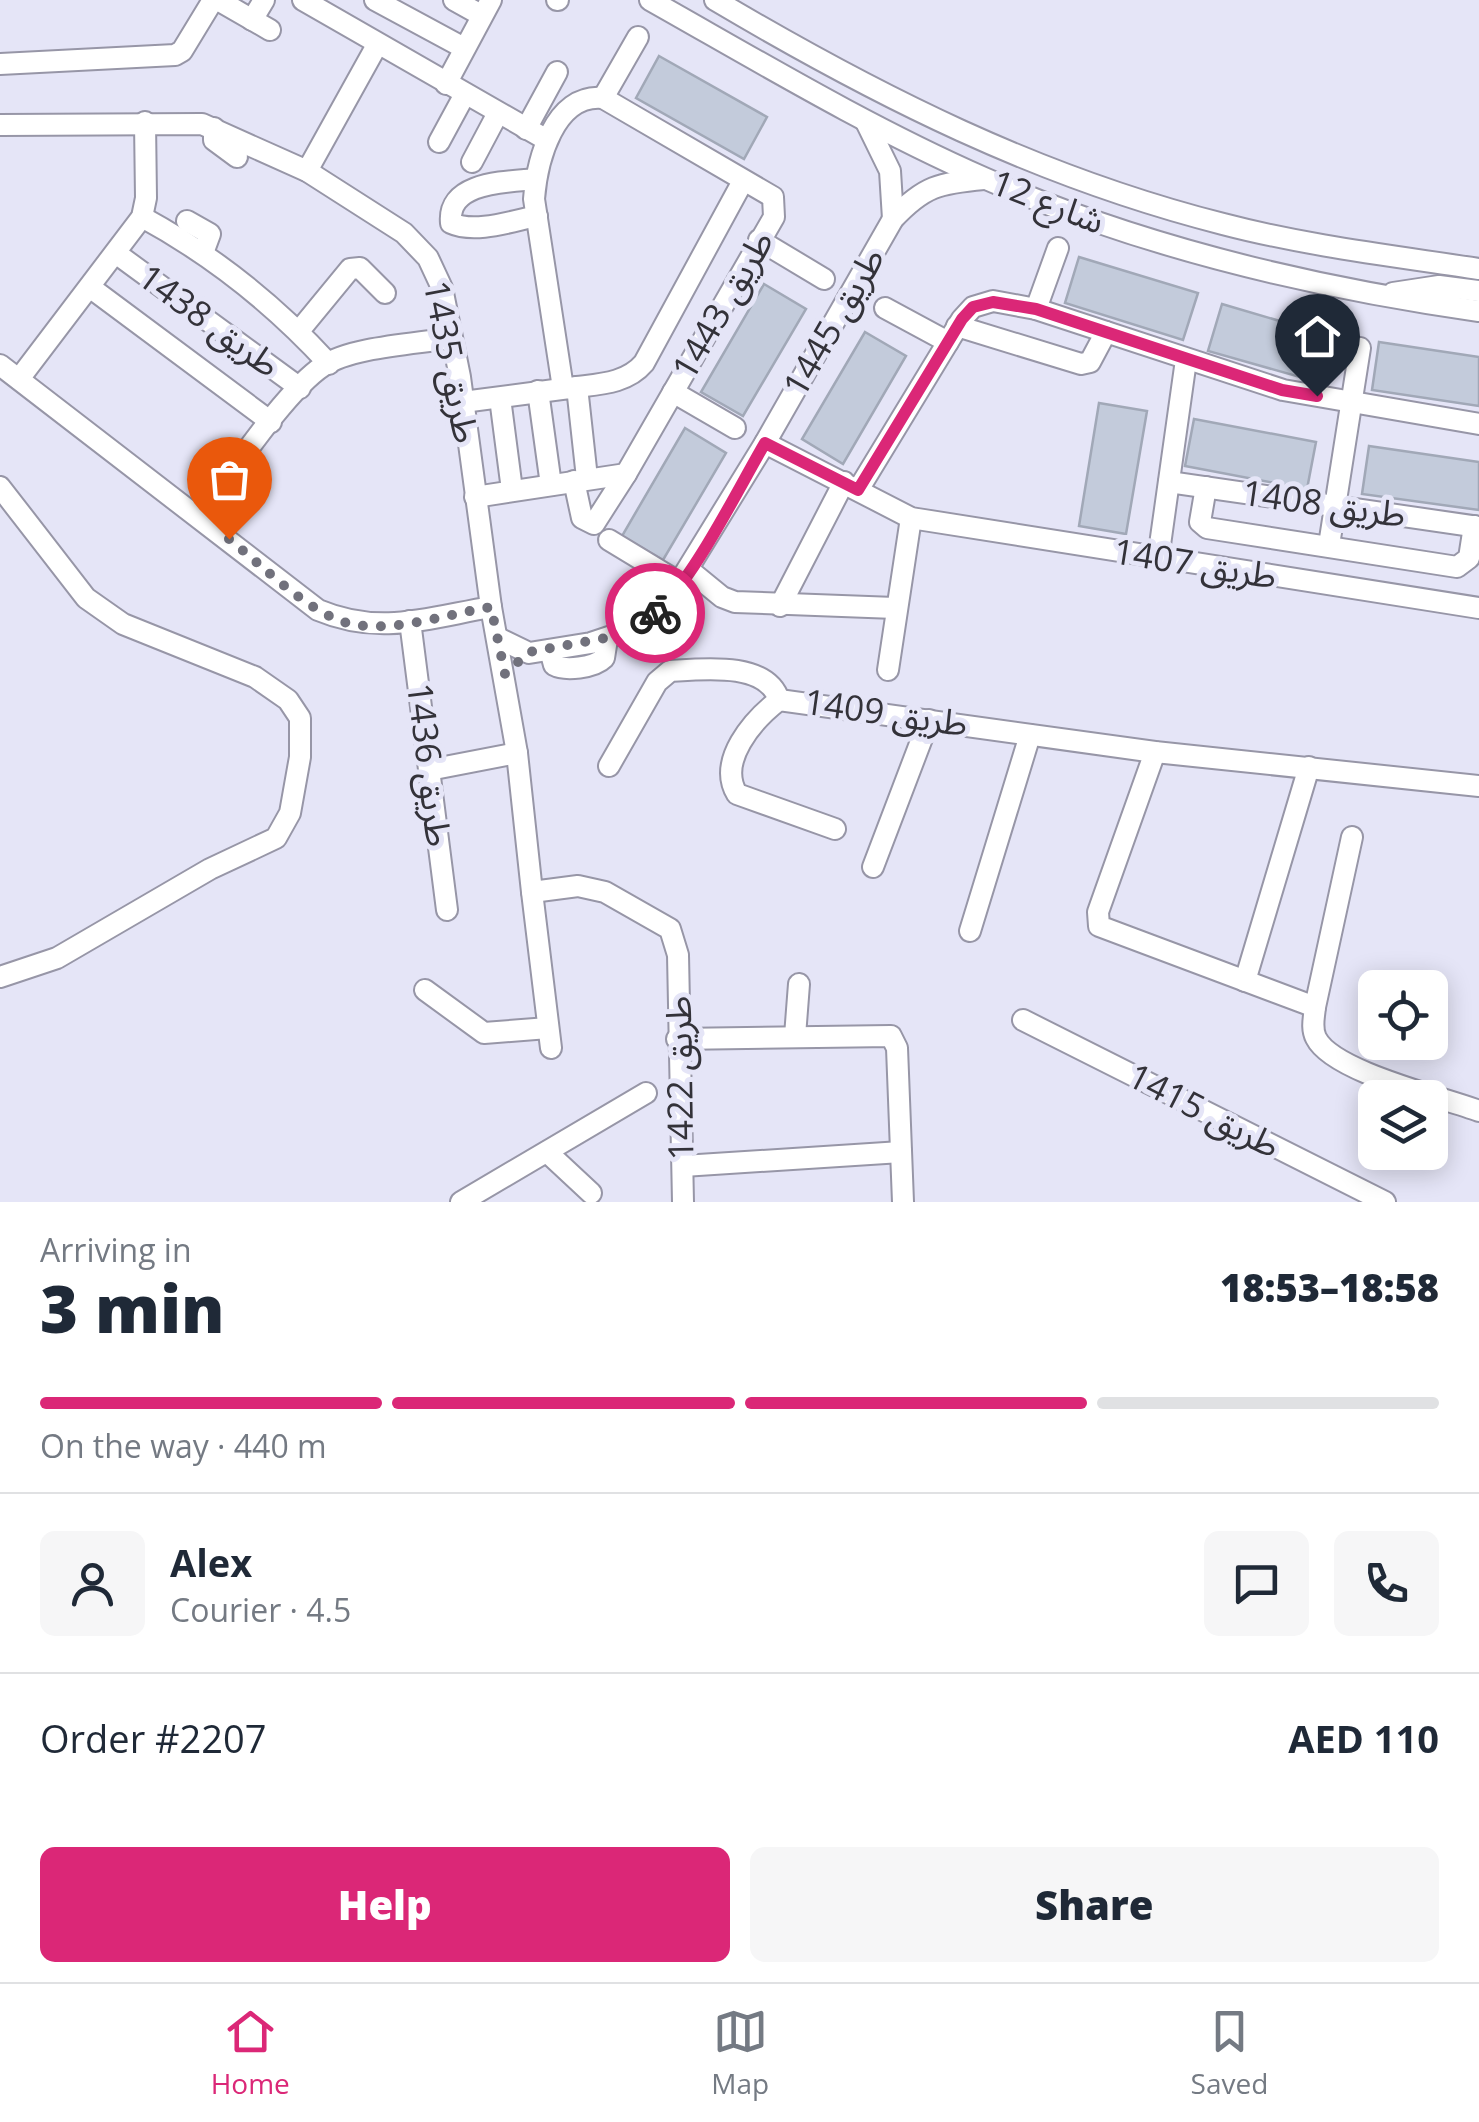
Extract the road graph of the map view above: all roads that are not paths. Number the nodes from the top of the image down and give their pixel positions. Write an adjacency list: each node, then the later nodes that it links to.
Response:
1 (215, 0): 2 (street); 12 (street)
2 (264, 0)
3 (375, 0): 11 (street)
4 (454, 0): 8 (street)
5 (650, 0): 18 (street, شارع 12)
6 (715, 0): 38 (street, شارع 12)
7 (310, 1): 10 (street)
8 (486, 7): 11 (street)
9 (638, 38): 15 (street)
10 (377, 45): 14 (street); 26 (street)
11 (464, 48): 14 (street)
12 (0, 64)
13 (557, 72): 21 (street)
14 (456, 89): 16 (street); 23 (street)
15 (603, 98): 22 (street); 29 (street, طريق 1443)
16 (498, 113): 21 (street); 25 (street)
17 (145, 122): 19 (street, طريق 1435); 20 (street, طريق 1435); 31 (street)
18 (866, 122): 28 (street, شارع 12); 32 (street, طريق 1445)
19 (0, 125)
20 (214, 128): 24 (street); 26 (street, طريق 1435)
21 (526, 129): 22 (street)
22 (546, 140): 27 (street)
23 (439, 142)
24 (237, 156)
25 (472, 162)
26 (307, 171): 49 (street, طريق 1435)
27 (536, 179): 30 (street); 30 (street)
28 (986, 179): 32 (street, طريق 1445); 42 (street, شارع 12)
29 (743, 181): 34 (street, طريق 1443); 45 (street)
30 (537, 216): 57 (street)
31 (142, 217): 36 (street, طريق 1438); 37 (street)
32 (892, 219): 66 (street, طريق 1445)
33 (187, 220): 36 (street)
34 (760, 240): 39 (street); 50 (street, طريق 1443)
35 (1058, 248): 44 (street)
36 (203, 253): 46 (street, طريق 1438)
37 (118, 254): 40 (street); 56 (street, طريق 1438)
38 (1479, 269)
39 (824, 280)
40 (92, 288): 55 (street); 63 (street, طريق 1438)
41 (385, 293): 46 (street, طريق 1438)
42 (1478, 306)
43 (885, 308): 48 (street)
44 (1036, 309): 47 (street); 48 (street)
45 (670, 317): 50 (street); 57 (street)
46 (299, 331): 53 (street, طريق 1438)
47 (1106, 332): 48 (street); 52 (street)
48 (953, 334): 71 (street)
49 (451, 338): 53 (street, طريق 1438); 61 (street, طريق 1435)
50 (702, 339): 59 (street, طريق 1443)
51 (1360, 348): 62 (street)
52 (1186, 360): 62 (street); 69 (street)
53 (329, 364): 56 (street, طريق 1438)
54 (0, 365): 55 (street)
55 (19, 380): 77 (street)
56 (300, 388): 63 (street, طريق 1438)
57 (570, 388): 58 (street); 68 (street)
58 (538, 392): 60 (street); 70 (street)
59 (673, 392): 65 (street); 67 (street, طريق 1443)
60 (500, 398): 61 (street); 74 (street)
61 (463, 402): 75 (street, طريق 1435)
62 (1351, 403): 64 (street); 76 (street)
63 (271, 422): 77 (street, طريق 1438)
64 (1479, 424)
65 (735, 428)
66 (765, 443): 71 (street, طريق 1407); 83 (street, طريق 1445)
67 (626, 474): 68 (street); 68 (street, طريق 1443)
68 (581, 479): 70 (street)
69 (1168, 482): 72 (street, طريق 1408); 82 (street)
70 (551, 484): 74 (street)
71 (851, 486): 78 (street, طريق 1407); 84 (street)
72 (1206, 487): 76 (street, طريق 1408); 81 (street)
73 (0, 488): 108 (street)
74 (512, 490): 75 (street)
75 (476, 496): 85 (street, طريق 1435)
76 (1335, 505): 79 (street, طريق 1408); 81 (street)
77 (199, 516): 88 (street)
78 (911, 518): 82 (street, طريق 1407); 86 (street)
79 (1476, 526): 81 (street)
80 (608, 540): 83 (street)
81 (1329, 544)
82 (1158, 559): 87 (street, طريق 1407)
83 (685, 576): 84 (street); 90 (street, طريق 1445)
84 (780, 606): 86 (street)
85 (491, 607): 88 (street); 89 (street, طريق 1435)
86 (896, 608): 91 (street)
87 (1479, 608)
88 (410, 621): 100 (street, طريق 1436)
89 (498, 638): 90 (street); 92 (street, طريق 1435)
90 (540, 651): 92 (street)
91 (888, 670)
92 (505, 674): 97 (street, طريق 1435)
93 (778, 700): 94 (street, طريق 1409); 98 (street); 102 (street, طريق 1409)
94 (929, 720): 95 (street, طريق 1409); 104 (street)
95 (1030, 735): 96 (street, طريق 1409); 107 (street)
96 (1155, 752): 99 (street, طريق 1409); 109 (street)
97 (517, 754): 100 (street); 105 (street, طريق 1435)
98 (609, 766)
99 (1309, 768): 101 (street, طريق 1409); 109 (street)
100 (430, 770): 106 (street, طريق 1436)
101 (1479, 786)
102 (835, 829)
103 (1352, 837): 112 (street)
104 (873, 867)
105 (532, 892): 111 (street, طريق 1435); 115 (street, طريق 1422)
106 (447, 910)
107 (970, 931)
108 (0, 977)
109 (1246, 980): 112 (street)
110 (799, 984): 114 (street)
111 (425, 990)
112 (1315, 1007): 117 (street)
113 (1022, 1020): 125 (street, طريق 1415)
114 (795, 1036): 115 (street); 119 (street)
115 (677, 1038): 120 (street, طريق 1422)
116 (646, 1092): 118 (street)
117 (1479, 1111)
118 (547, 1152): 121 (street); 122 (street)
119 (901, 1152): 120 (street); 124 (street)
120 (683, 1166): 123 (street, طريق 1422)
121 (592, 1193)
122 (462, 1202)
123 (683, 1202)
124 (903, 1202)
125 (1385, 1202)

